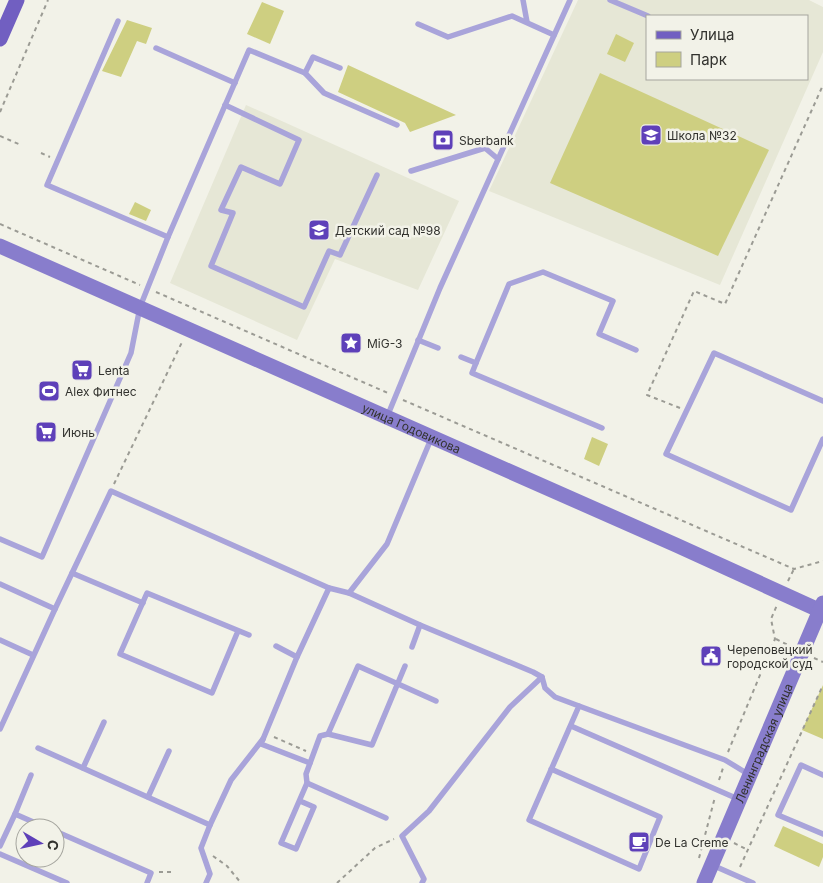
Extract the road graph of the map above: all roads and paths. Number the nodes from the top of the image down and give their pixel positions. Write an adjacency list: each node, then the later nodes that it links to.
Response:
1 (48, 0): 19 (path)
2 (523, 0): 9 (lane)
3 (570, 0): 11 (lane)
4 (610, 0): 5 (lane)
5 (626, 3): 7 (lane)
6 (10, 9): 12 (main road)
7 (646, 15)
8 (118, 21): 27 (lane)
9 (527, 22): 10 (lane); 11 (lane)
10 (418, 24)
11 (554, 35): 23 (lane)
12 (0, 39)
13 (156, 48): 16 (lane)
14 (340, 68): 15 (lane)
15 (305, 73): 16 (lane); 20 (lane)
16 (234, 83): 18 (lane)
17 (823, 85): 39 (path)
18 (225, 105): 25 (lane); 27 (lane)
19 (0, 112)
20 (397, 125)
21 (0, 136): 22 (path)
22 (20, 145)
23 (498, 160): 24 (lane); 32 (lane)
24 (411, 171)
25 (377, 175)
26 (0, 224): 29 (path)
27 (168, 237): 29 (lane)
28 (0, 246): 30 (street, улица Годовикова)
29 (147, 288): 30 (lane); 37 (path)
30 (140, 307): 31 (street, улица Годовикова); 45 (lane)
31 (188, 328): 40 (street, улица Годовикова); 44 (path)
32 (418, 340): 33 (lane); 37 (lane)
33 (438, 348)
34 (636, 350): 36 (lane)
35 (460, 357): 36 (lane)
36 (476, 363): 41 (lane)
37 (395, 396): 40 (lane); 47 (path)
38 (823, 401): 39 (lane)
39 (687, 411): 43 (lane)
40 (387, 417): 42 (street, улица Годовикова)
41 (602, 428)
42 (432, 437): 51 (lane); 52 (street, улица Годовикова)
43 (823, 439)
44 (111, 491): 48 (lane); 50 (lane)
45 (0, 539)
46 (823, 561): 47 (path)
47 (794, 569): 52 (path)
48 (72, 573): 53 (lane); 55 (lane)
49 (0, 584): 55 (lane)
50 (329, 588): 51 (lane); 63 (lane)
51 (349, 593): 56 (lane)
52 (782, 594): 54 (street, улица Годовикова); 80 (path)
53 (143, 603): 57 (lane); 57 (lane)
54 (822, 608): 84 (street, Ленинградская улица)
55 (55, 609): 62 (lane)
56 (420, 625): 61 (lane); 65 (lane)
57 (238, 631): 58 (lane)
58 (249, 635)
59 (0, 640): 62 (lane)
60 (276, 646): 63 (lane)
61 (412, 647)
62 (33, 655): 70 (lane)
63 (297, 657): 76 (lane)
64 (405, 666): 66 (lane)
65 (542, 677): 69 (lane); 98 (lane)
66 (398, 684): 68 (lane); 74 (lane); 74 (lane)
67 (823, 685): 105 (path)
68 (436, 701)
69 (579, 706): 72 (lane); 80 (lane)
70 (3, 714): 73 (lane)
71 (104, 722): 82 (lane)
72 (571, 726): 83 (lane); 88 (lane)
73 (0, 729)
74 (328, 734): 79 (lane)
75 (270, 736): 79 (path)
76 (263, 739): 81 (lane); 95 (lane)
77 (38, 748): 82 (lane)
78 (169, 751): 89 (lane)
79 (313, 754): 81 (lane)
80 (725, 760): 84 (lane); 88 (path)
81 (310, 763): 87 (lane)
82 (84, 768): 89 (lane)
83 (551, 770): 83 (lane)
84 (750, 774): 90 (street, Ленинградская улица)
85 (31, 775): 92 (lane)
86 (823, 775): 96 (lane)
87 (307, 783): 91 (lane); 94 (lane)
88 (717, 790): 90 (lane); 102 (path)
89 (148, 797): 95 (lane)
90 (739, 800): 102 (street, Ленинградская улица)
91 (300, 801): 91 (lane)
92 (14, 814): 93 (lane); 99 (lane)
93 (24, 818)
94 (386, 818)
95 (210, 825): 100 (lane)
96 (823, 834)
97 (65, 835): 104 (lane)
98 (402, 836): 110 (path); 111 (lane)
99 (0, 846)
100 (200, 848): 108 (lane); 109 (path)
101 (0, 854): 106 (lane)
102 (706, 862): 105 (lane); 112 (street, Ленинградская улица)
103 (175, 872): 104 (path)
104 (151, 873): 107 (lane)
105 (737, 876): 113 (lane)
106 (67, 883)
107 (147, 883)
108 (206, 883)
109 (241, 883)
110 (337, 883)
111 (422, 883)
112 (704, 883)
113 (753, 883)

